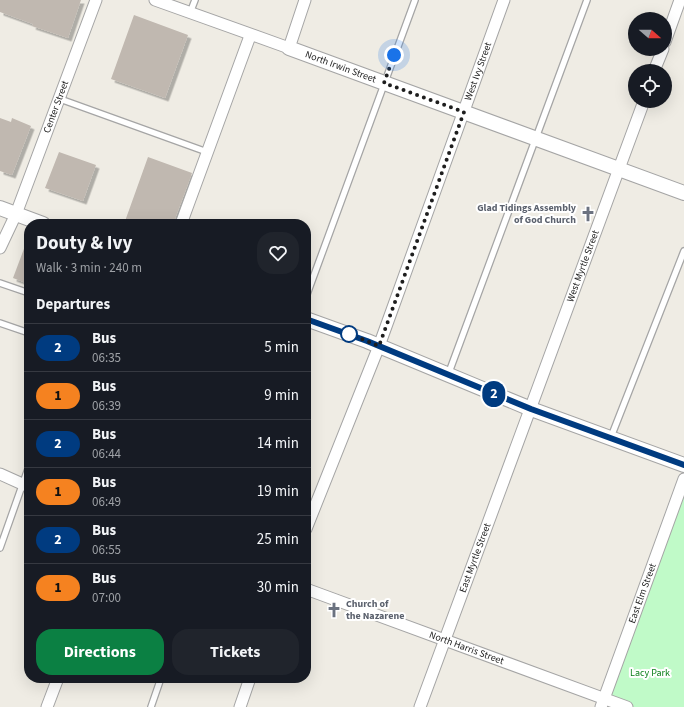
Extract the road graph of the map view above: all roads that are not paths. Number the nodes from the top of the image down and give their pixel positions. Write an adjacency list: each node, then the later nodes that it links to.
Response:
1 (96, 0): 14 (street, Center Street)
2 (155, 0): 9 (street, North Irwin Street)
3 (195, 0): 9 (lane)
4 (305, 0): 12 (street)
5 (415, 0): 13 (lane)
6 (504, 0): 16 (street, West Ivy Street)
7 (587, 0): 17 (lane)
8 (680, 0): 10 (street)
9 (190, 13): 11 (street, North Irwin Street)
10 (672, 22)
11 (250, 36): 12 (street, North Irwin Street); 18 (street)
12 (289, 48): 13 (street, North Irwin Street)
13 (384, 83): 16 (street, North Irwin Street); 28 (lane)
14 (60, 99): 18 (lane); 22 (street, Center Street)
15 (641, 108): 19 (street, West Myrtle Street)
16 (464, 112): 17 (street, North Irwin Street); 33 (street, West Ivy Street)
17 (536, 139): 19 (street, North Irwin Street); 34 (lane)
18 (207, 152): 24 (street)
19 (619, 169): 20 (street, North Irwin Street); 35 (street, West Myrtle Street)
20 (684, 193)
21 (0, 208): 22 (street)
22 (16, 214): 23 (street); 25 (street, Center Street)
23 (30, 219)
24 (183, 219)
25 (0, 248)
26 (684, 252): 36 (lane)
27 (0, 282): 29 (lane)
28 (311, 283)
29 (24, 291)
30 (311, 321): 33 (street)
31 (1, 323): 32 (lane)
32 (24, 331)
33 (379, 346): 34 (street); 42 (street, West Ivy Street)
34 (448, 375): 35 (street)
35 (531, 409): 36 (street); 45 (street, East Myrtle Street)
36 (611, 438): 37 (street)
37 (684, 466)
38 (0, 474): 40 (street)
39 (684, 479): 49 (street, East Elm Street)
40 (24, 485)
41 (24, 491): 43 (lane)
42 (311, 516)
43 (0, 548)
44 (311, 591): 45 (street, North Harris Street)
45 (445, 640): 49 (street, North Harris Street); 53 (street, East Myrtle Street)
46 (56, 683): 50 (street)
47 (159, 683): 51 (lane)
48 (248, 683): 52 (street)
49 (603, 703): 54 (street, North Harris Street)
50 (47, 707)
51 (151, 707)
52 (240, 707)
53 (420, 707)
54 (627, 707)

